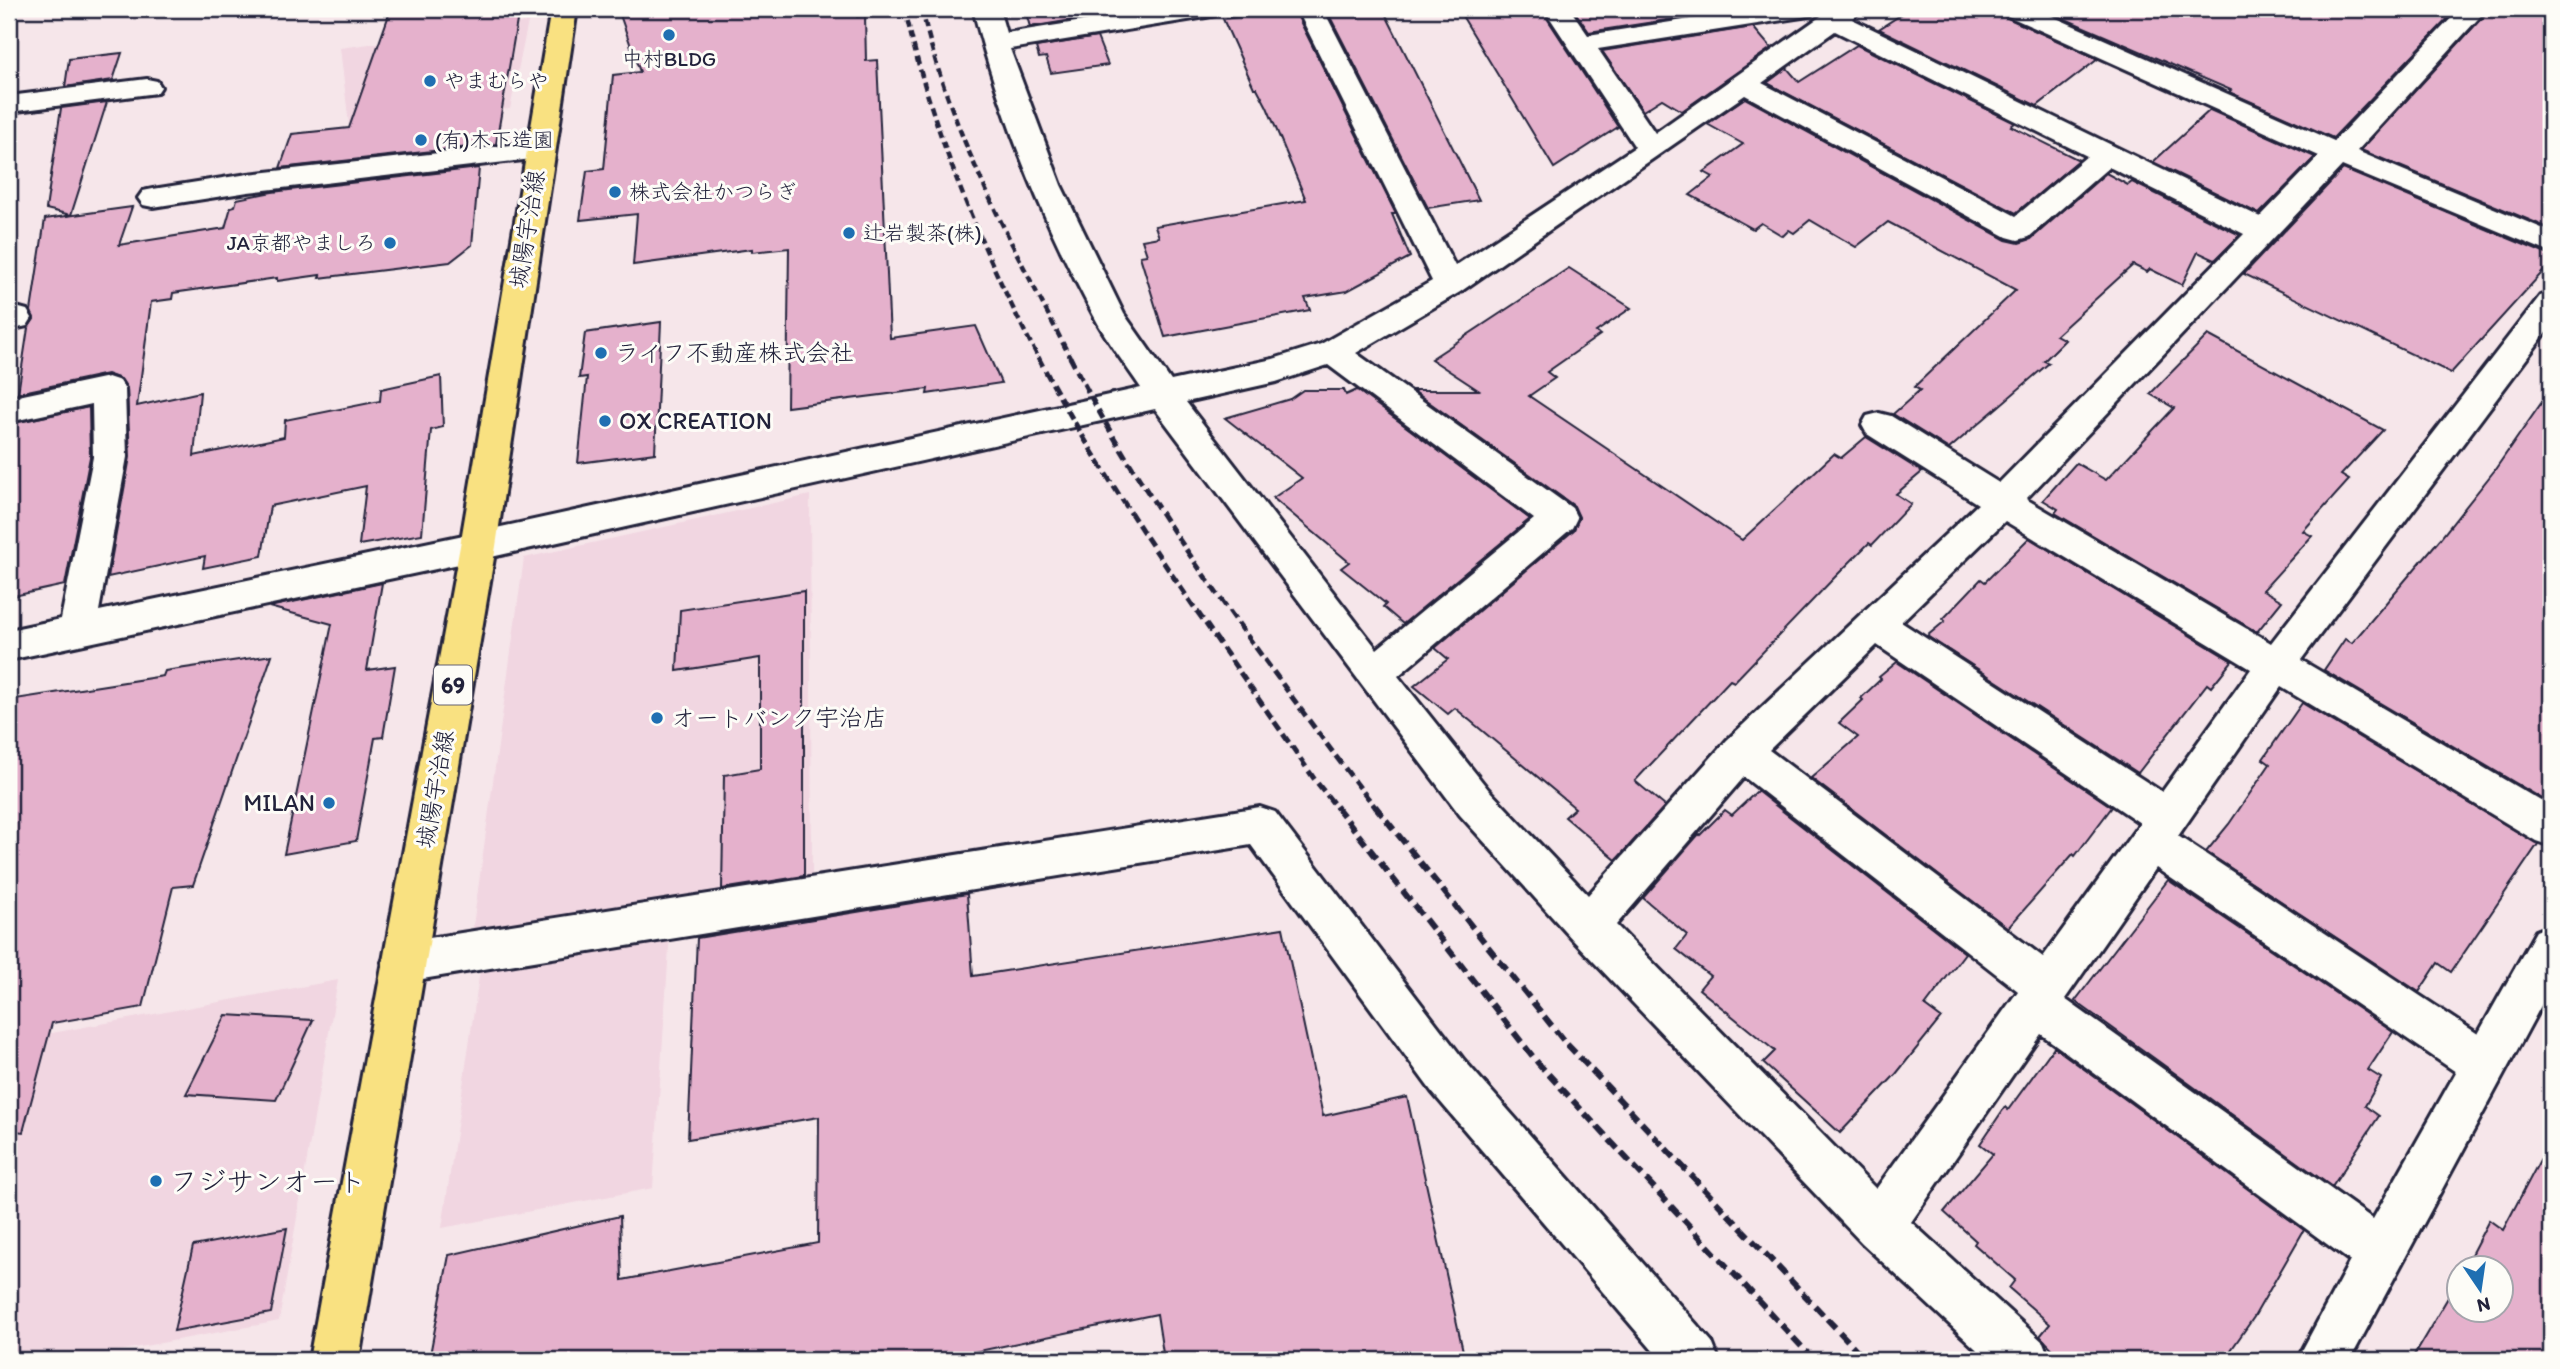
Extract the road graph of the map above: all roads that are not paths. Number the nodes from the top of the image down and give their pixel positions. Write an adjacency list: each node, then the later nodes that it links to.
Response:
1 (564, 9): 14 (main road, 城陽宇治線 / 69)
2 (1310, 9): 20 (street)
3 (1557, 9): 9 (street)
4 (2015, 9): 16 (street)
5 (2474, 9): 16 (street)
6 (1197, 10): 8 (street)
7 (1822, 15): 9 (street); 10 (street); 15 (street)
8 (990, 26): 23 (street)
9 (1581, 44): 13 (street)
10 (1744, 84): 13 (street); 15 (street)
11 (147, 87): 12 (street)
12 (9, 104)
13 (1651, 149): 20 (street)
14 (539, 151): 17 (street); 27 (main road, 城陽宇治線 / 69)
15 (2107, 154): 18 (street)
16 (2338, 154): 18 (street); 19 (street)
17 (153, 198)
18 (2263, 231): 26 (street)
19 (2551, 243)
20 (1448, 285): 22 (street)
21 (2551, 304): 31 (street)
22 (1332, 352): 23 (street); 32 (street)
23 (1163, 395): 27 (street); 32 (street)
24 (9, 410): 29 (street)
25 (1879, 425): 26 (street)
26 (2002, 502): 28 (street); 31 (street)
27 (478, 547): 29 (street); 38 (main road, 城陽宇治線 / 69)
28 (1875, 624): 33 (street); 35 (street)
29 (77, 631): 30 (street)
30 (9, 645)
31 (2276, 664): 34 (street); 35 (street)
32 (1374, 674): 36 (street)
33 (1741, 752): 36 (street); 39 (street)
34 (2551, 828)
35 (2159, 829): 39 (street); 40 (street)
36 (1588, 926): 41 (street)
37 (2551, 945): 40 (street)
38 (404, 962): 43 (main road, 城陽宇治線 / 69); 44 (street)
39 (2042, 995): 41 (street); 42 (street)
40 (2485, 1065): 42 (street)
41 (1879, 1226): 45 (street)
42 (2381, 1254): 46 (street)
43 (334, 1360)
44 (1694, 1360)
45 (2025, 1360)
46 (2322, 1360)

